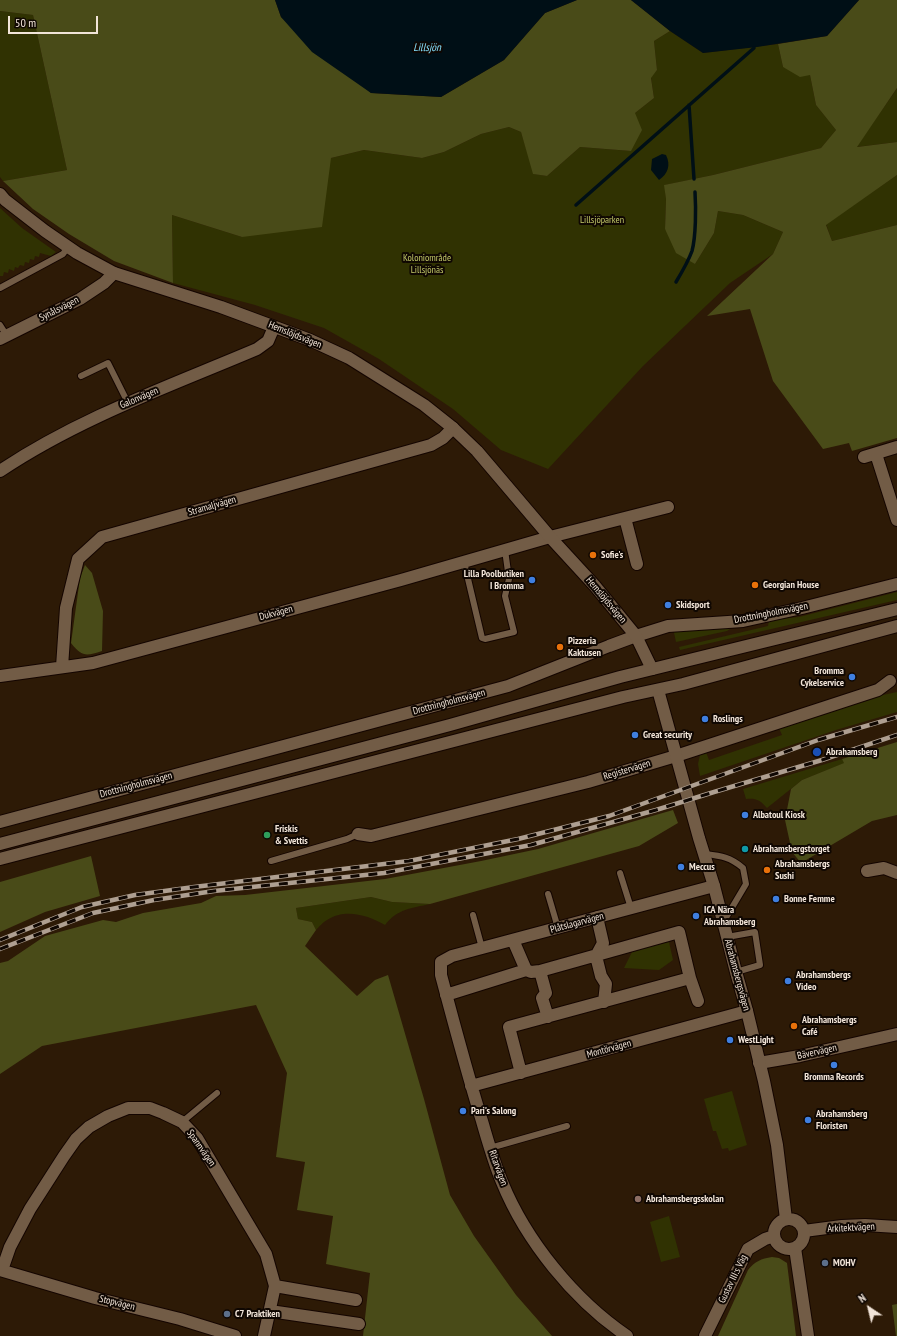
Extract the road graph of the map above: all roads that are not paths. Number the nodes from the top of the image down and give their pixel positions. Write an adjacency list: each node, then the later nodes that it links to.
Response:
1 (0, 194): 2 (street, Hemslöjdsvägen)
2 (68, 247): 3 (street, Hemslöjdsvägen); 4 (lane)
3 (114, 273): 6 (street, Hemslöjdsvägen); 7 (street, Synålsvägen)
4 (0, 288)
5 (0, 325): 7 (lane)
6 (274, 327): 9 (street, Galonvägen); 10 (street, Hemslöjdsvägen)
7 (3, 337)
8 (81, 376): 9 (lane)
9 (128, 403): 12 (street, Galonvägen)
10 (453, 428): 16 (street, Hemslöjdsvägen); 24 (street, Stramaljvägen)
11 (897, 447): 15 (street)
12 (0, 471)
13 (668, 507): 14 (street)
14 (625, 518): 16 (street); 19 (street)
15 (897, 520)
16 (550, 537): 17 (street, Dukvägen); 23 (street, Hemslöjdsvägen)
17 (505, 550): 18 (street, Dukvägen); 18 (lane)
18 (464, 562): 24 (street, Dukvägen)
19 (637, 564)
20 (897, 584): 23 (street, Drottningholmsvägen)
21 (897, 609): 25 (street)
22 (897, 626): 28 (street)
23 (636, 636): 25 (street, Hemslöjdsvägen); 30 (street, Drottningholmsvägen)
24 (62, 667): 26 (street, Dukvägen)
25 (652, 669): 28 (street, Hemslöjdsvägen); 32 (street)
26 (0, 676)
27 (890, 681): 29 (street, Registervägen)
28 (658, 690): 29 (street, Abrahamsbergsvägen); 34 (street)
29 (676, 756): 31 (street, Registervägen); 33 (street, Abrahamsbergsvägen)
30 (0, 822)
31 (358, 834): 35 (lane)
32 (0, 844)
33 (705, 854): 39 (street, Abrahamsbergsvägen); 44 (lane)
34 (0, 859)
35 (271, 861)
36 (867, 871): 38 (street)
37 (620, 873): 41 (lane)
38 (897, 873)
39 (714, 886): 41 (street, Plåtslagarvägen); 44 (street, Abrahamsbergsvägen)
40 (548, 894): 45 (lane)
41 (631, 908): 43 (street, Plåtslagarvägen)
42 (473, 915): 48 (lane)
43 (596, 917): 45 (street, Plåtslagarvägen); 49 (street)
44 (724, 923): 46 (street, Abrahamsbergsvägen)
45 (558, 928): 47 (street, Plåtslagarvägen)
46 (727, 937): 53 (street, Abrahamsbergsvägen); 53 (lane)
47 (513, 940): 48 (street, Plåtslagarvägen); 51 (street)
48 (482, 948): 50 (street, Plåtslagarvägen)
49 (596, 956): 52 (street); 54 (street); 57 (street)
50 (441, 962): 55 (street, Ritarvägen)
51 (526, 970): 52 (street); 55 (street)
52 (540, 971): 59 (street)
53 (736, 972): 58 (street, Abrahamsbergsvägen)
54 (690, 978): 56 (street); 57 (street)
55 (446, 995): 63 (street, Ritarvägen)
56 (698, 1001)
57 (604, 1002): 59 (street)
58 (747, 1011): 61 (street, Abrahamsbergsvägen); 62 (street, Montörvägen)
59 (548, 1017): 62 (street)
60 (897, 1034): 61 (street, Bävervägen)
61 (759, 1063): 68 (street, Abrahamsbergsvägen)
62 (521, 1073): 63 (street, Montörvägen)
63 (471, 1086): 67 (street, Ritarvägen)
64 (216, 1093): 65 (lane)
65 (182, 1122): 73 (street, Spannvägen); 74 (street, Spannvägen)
66 (567, 1126): 67 (lane)
67 (490, 1148): 80 (street, Ritarvägen)
68 (786, 1219): 70 (street); 71 (street)
69 (897, 1227): 70 (street, Arkitektvägen)
70 (804, 1231): 72 (street)
71 (774, 1236): 72 (street); 81 (street, Gustav III:s Väg)
72 (795, 1248): 82 (street)
73 (1, 1270): 78 (street, Stopvägen)
74 (275, 1286): 75 (street); 76 (street, Spannvägen)
75 (356, 1300)
76 (270, 1311): 77 (street); 79 (street, Spannvägen)
77 (359, 1324)
78 (235, 1336)
79 (264, 1336)
80 (627, 1336)
81 (705, 1336)
82 (808, 1336)

